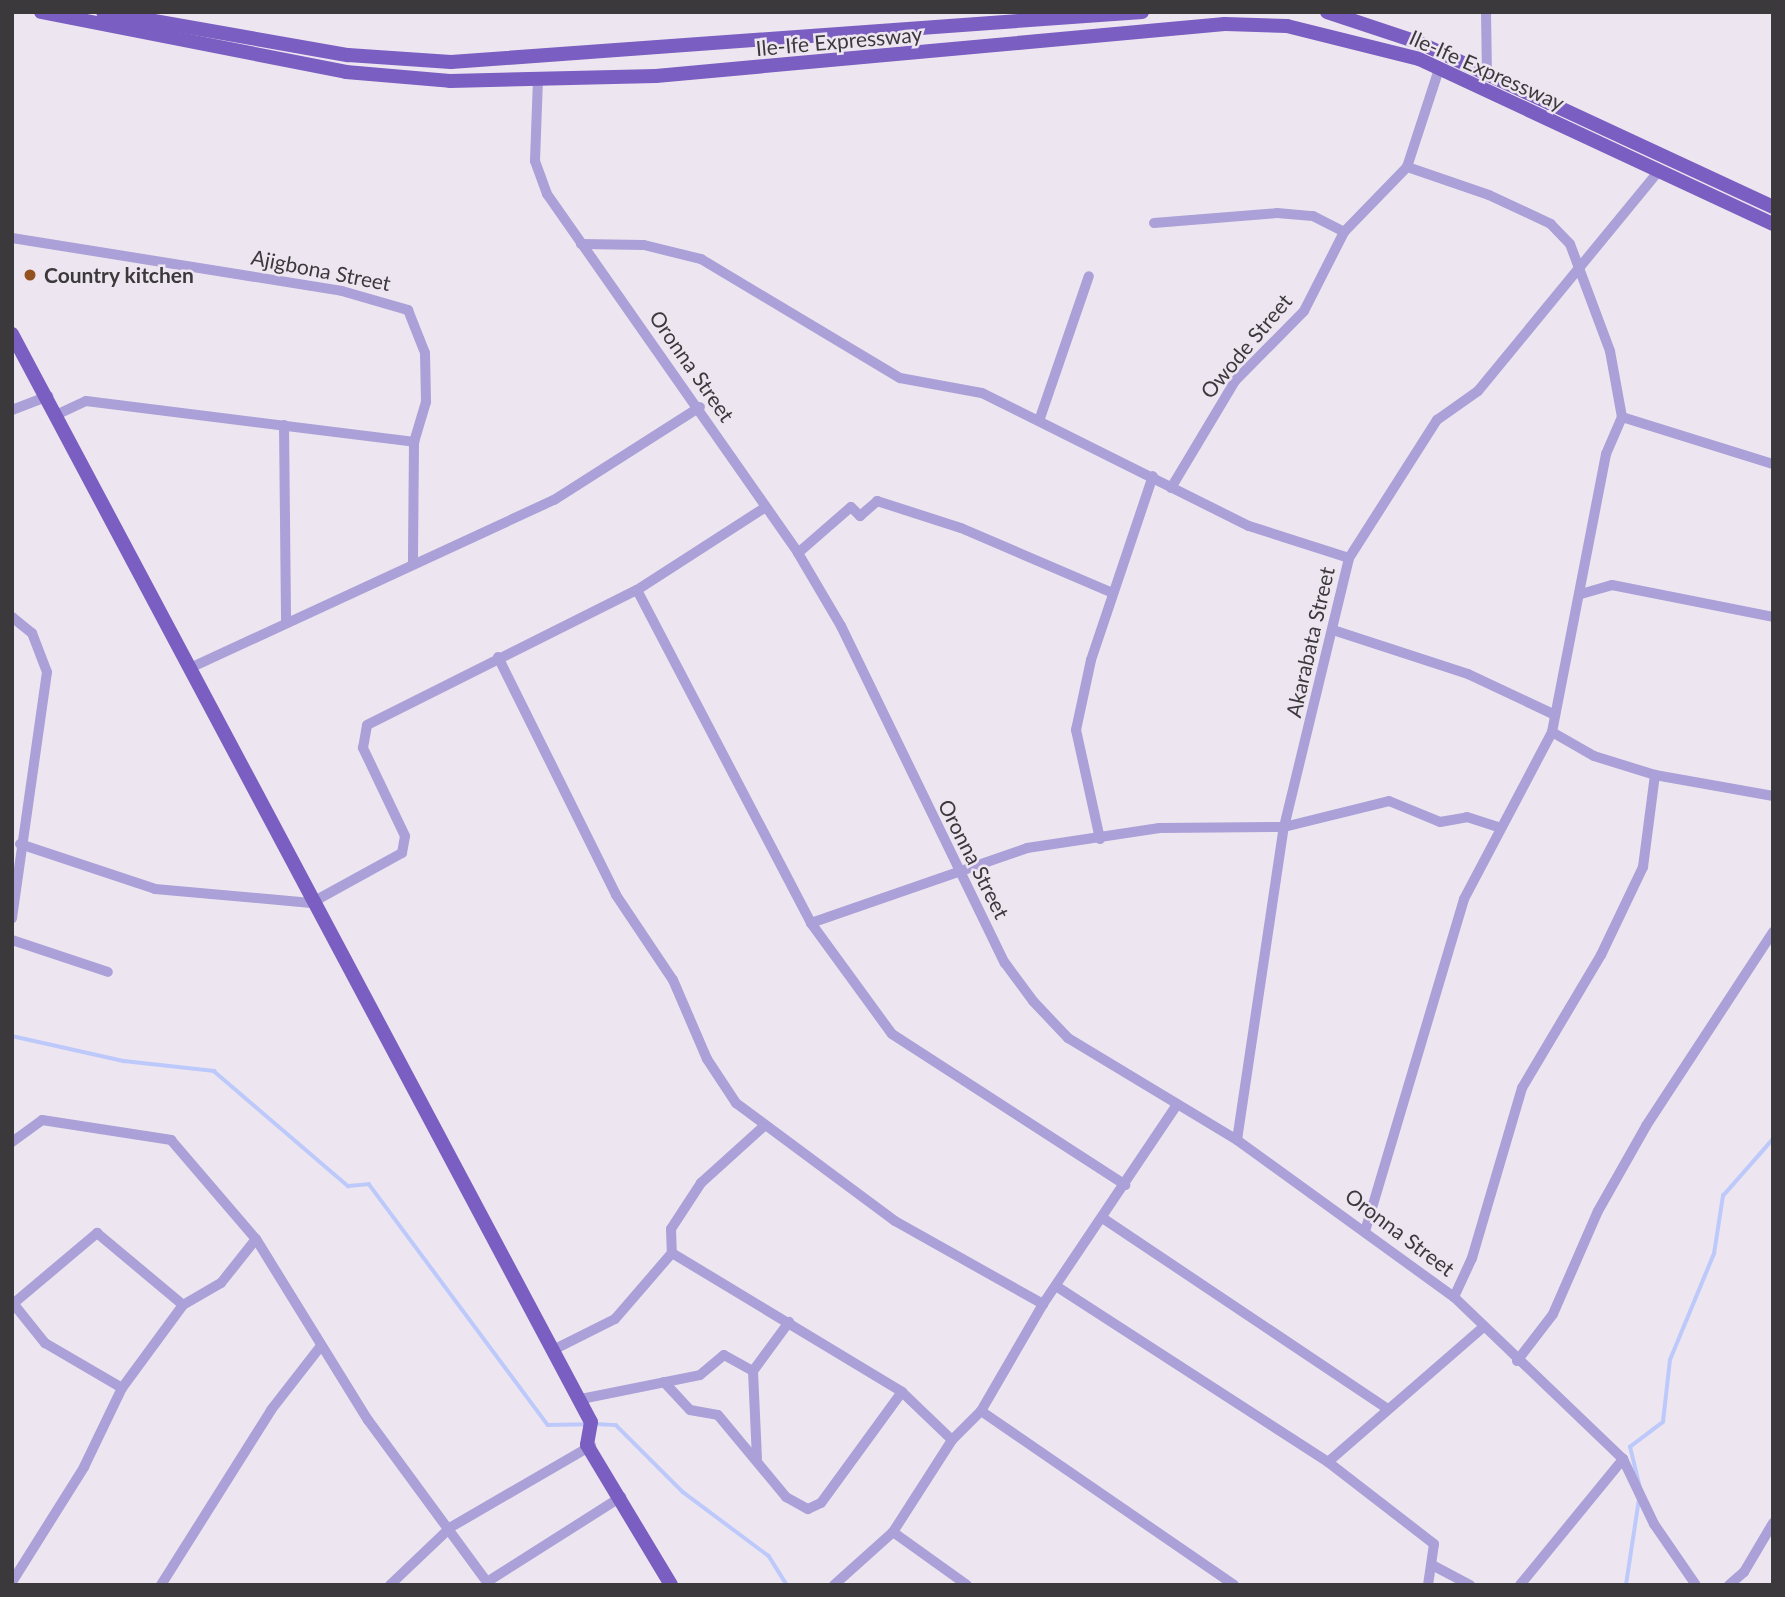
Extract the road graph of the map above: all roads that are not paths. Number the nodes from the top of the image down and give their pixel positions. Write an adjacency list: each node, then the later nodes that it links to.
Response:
1 (41, 12): 8 (main road, Ile-Ife Expressway)
2 (103, 12): 3 (main road, Ile-Ife Expressway)
3 (1142, 12)
4 (1327, 12): 7 (main road, Ile-Ife Expressway)
5 (1486, 12): 7 (street)
6 (1438, 69): 8 (main road, Ile-Ife Expressway); 9 (street, Owode Street); 10 (main road, Ile-Ife Expressway)
7 (1487, 75): 11 (main road, Ile-Ife Expressway)
8 (538, 79): 16 (street, Oronna Street)
9 (1407, 167): 14 (street, Owode Street); 17 (street)
10 (1657, 173): 13 (main road, Ile-Ife Expressway); 17 (street, Akarabata Street)
11 (1773, 207)
12 (1154, 223): 14 (street)
13 (1773, 224)
14 (1345, 232): 30 (street, Owode Street)
15 (12, 239): 27 (street, Ajigbona Street)
16 (582, 244): 21 (street, Oronna Street); 25 (street)
17 (1580, 274): 24 (street); 33 (street, Akarabata Street)
18 (1089, 276): 25 (street)
19 (12, 334): 20 (main road)
20 (48, 396): 22 (street); 23 (main road)
21 (700, 407): 31 (street, Oronna Street); 34 (street)
22 (12, 410)
23 (56, 415): 26 (street); 43 (main road)
24 (1622, 417): 28 (street); 37 (street)
25 (1040, 418): 29 (street)
26 (284, 425): 27 (street); 40 (street)
27 (414, 442): 34 (street, Ajigbona Street)
28 (1773, 464)
29 (1153, 476): 30 (street); 36 (street)
30 (1171, 488): 33 (street)
31 (766, 507): 32 (street, Oronna Street); 35 (street)
32 (798, 553): 36 (street); 52 (street, Oronna Street)
33 (1349, 558): 41 (street, Akarabata Street)
34 (413, 562): 40 (street)
35 (637, 590): 42 (street); 55 (street)
36 (1113, 593): 50 (street)
37 (1581, 594): 39 (street); 44 (street)
38 (12, 617): 51 (street)
39 (1773, 617)
40 (286, 620): 43 (street)
41 (1333, 630): 44 (street); 48 (street, Akarabata Street)
42 (498, 657): 53 (street); 60 (street)
43 (190, 668): 53 (main road)
44 (1555, 715): 45 (street)
45 (1552, 732): 46 (street); 49 (street)
46 (1655, 775): 47 (street); 69 (street)
47 (1773, 796)
48 (1284, 827): 49 (street); 50 (street); 61 (street, Akarabata Street)
49 (1500, 828): 65 (street)
50 (1100, 839): 52 (street)
51 (20, 844): 53 (street); 54 (street)
52 (958, 870): 55 (street); 59 (street, Oronna Street)
53 (311, 903): 76 (main road)
54 (12, 919)
55 (811, 923): 63 (street)
56 (1773, 932): 77 (street)
57 (12, 940): 58 (street)
58 (108, 972)
59 (1176, 1106): 61 (street, Oronna Street); 63 (street)
60 (763, 1127): 67 (street); 71 (street)
61 (1237, 1140): 65 (street, Oronna Street)
62 (12, 1142): 66 (street)
63 (1125, 1185): 64 (street)
64 (1104, 1219): 68 (street); 83 (street)
65 (1366, 1228): 69 (street, Oronna Street)
66 (256, 1239): 72 (street); 75 (street)
67 (672, 1253): 73 (street); 76 (street)
68 (1059, 1288): 71 (street); 89 (street)
69 (1454, 1297): 74 (street, Oronna Street)
70 (13, 1302): 72 (street); 80 (street)
71 (1043, 1304): 84 (street)
72 (183, 1305): 80 (street)
73 (789, 1322): 78 (street); 81 (street)
74 (1482, 1328): 77 (street, Oronna Street); 83 (street)
75 (320, 1347): 92 (street); 97 (street)
76 (553, 1350): 82 (main road)
77 (1517, 1361): 88 (street, Oronna Street)
78 (753, 1371): 79 (street); 87 (street)
79 (664, 1382): 82 (street); 87 (street)
80 (122, 1388): 95 (street)
81 (902, 1392): 85 (street); 87 (street)
82 (582, 1405): 86 (main road)
83 (1386, 1408): 89 (street)
84 (981, 1411): 85 (street); 102 (street)
85 (952, 1440): 93 (street)
86 (589, 1446): 90 (main road); 92 (street)
87 (757, 1458)
88 (1624, 1460): 105 (street); 106 (street)
89 (1328, 1462): 94 (street)
90 (621, 1497): 96 (street); 99 (main road)
91 (1773, 1523): 107 (street)
92 (451, 1527): 96 (street); 98 (street)
93 (893, 1532): 100 (street); 101 (street)
94 (1434, 1566): 103 (street); 104 (street)
95 (12, 1582)
96 (488, 1583)
97 (162, 1585)
98 (390, 1585)
99 (671, 1585)
100 (835, 1585)
101 (967, 1585)
102 (1234, 1585)
103 (1428, 1585)
104 (1470, 1585)
105 (1520, 1585)
106 (1696, 1585)
107 (1729, 1585)

